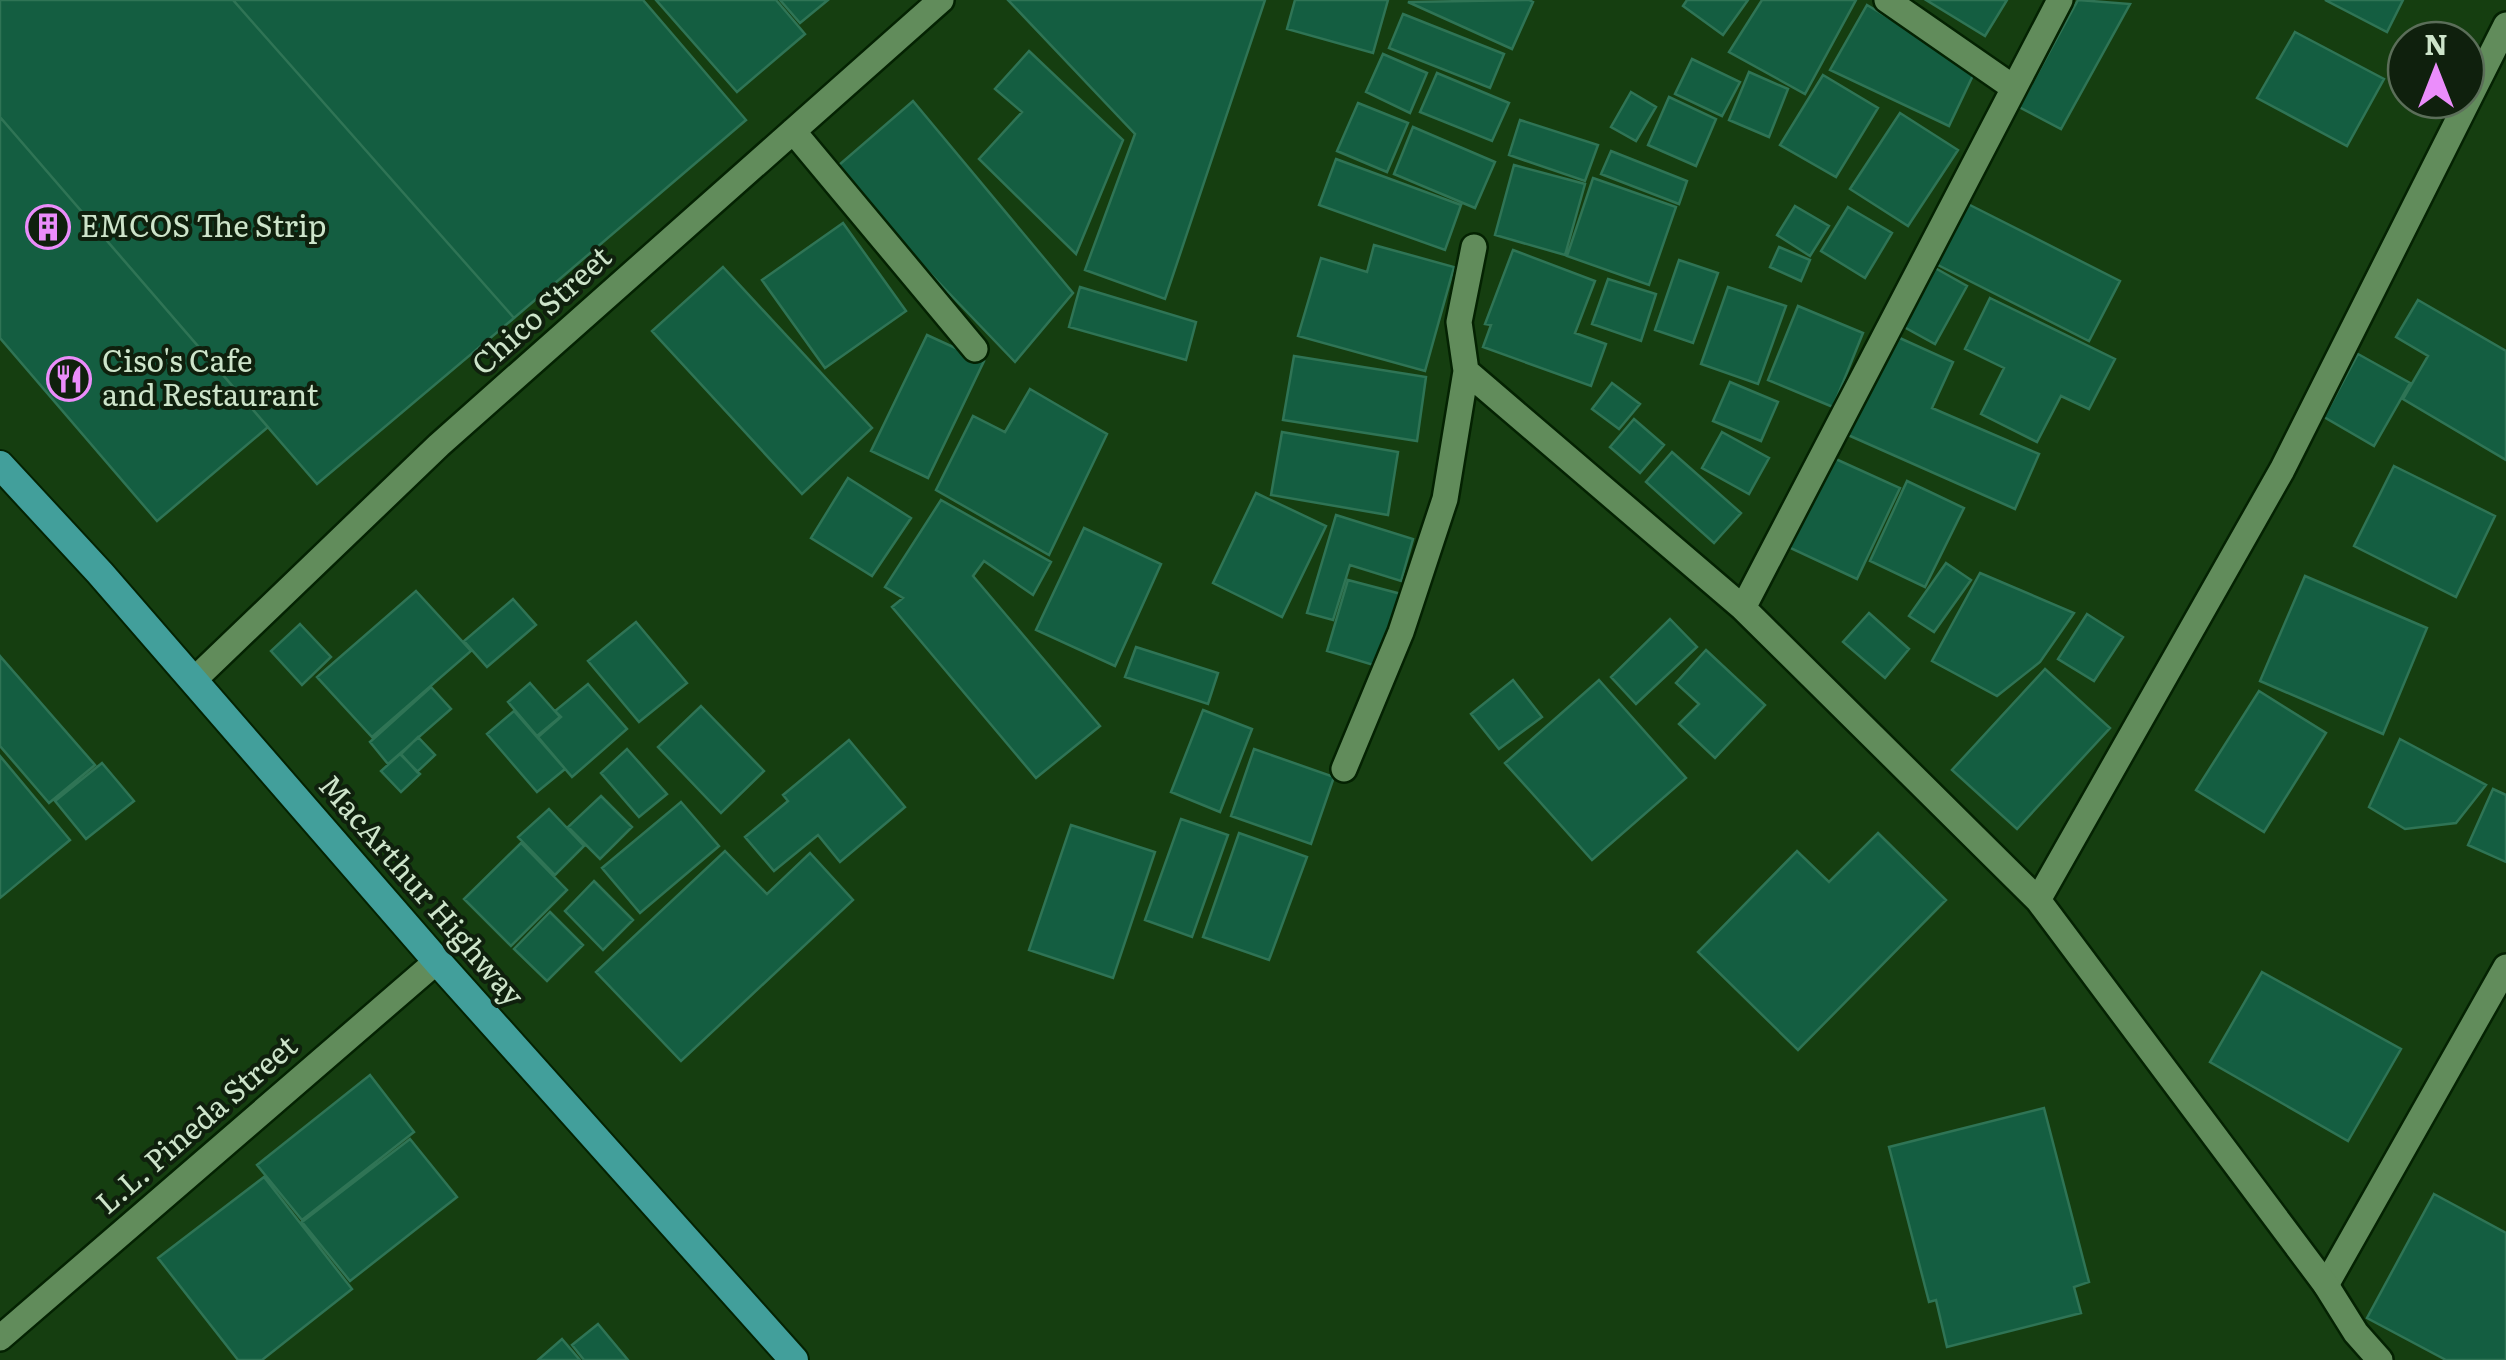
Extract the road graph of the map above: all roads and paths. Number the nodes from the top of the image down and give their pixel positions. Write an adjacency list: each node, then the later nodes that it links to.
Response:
1 (942, 0): 6 (street, Chico Street)
2 (1887, 0): 5 (street)
3 (2060, 0): 5 (street)
4 (2506, 24): 14 (street)
5 (2014, 88): 11 (street)
6 (794, 131): 8 (street); 12 (street, Chico Street)
7 (1474, 246): 9 (street)
8 (974, 349)
9 (1466, 371): 11 (street); 13 (street)
10 (0, 465): 12 (highway, MacArthur Highway)
11 (1743, 608): 14 (street)
12 (194, 680): 15 (highway, MacArthur Highway)
13 (1344, 768)
14 (2038, 900): 17 (street)
15 (437, 961): 18 (street, L.L. Pineda Street); 19 (highway, MacArthur Highway)
16 (2506, 967): 17 (street)
17 (2326, 1284): 20 (street)
18 (0, 1338)
19 (794, 1360)
20 (2380, 1360)

